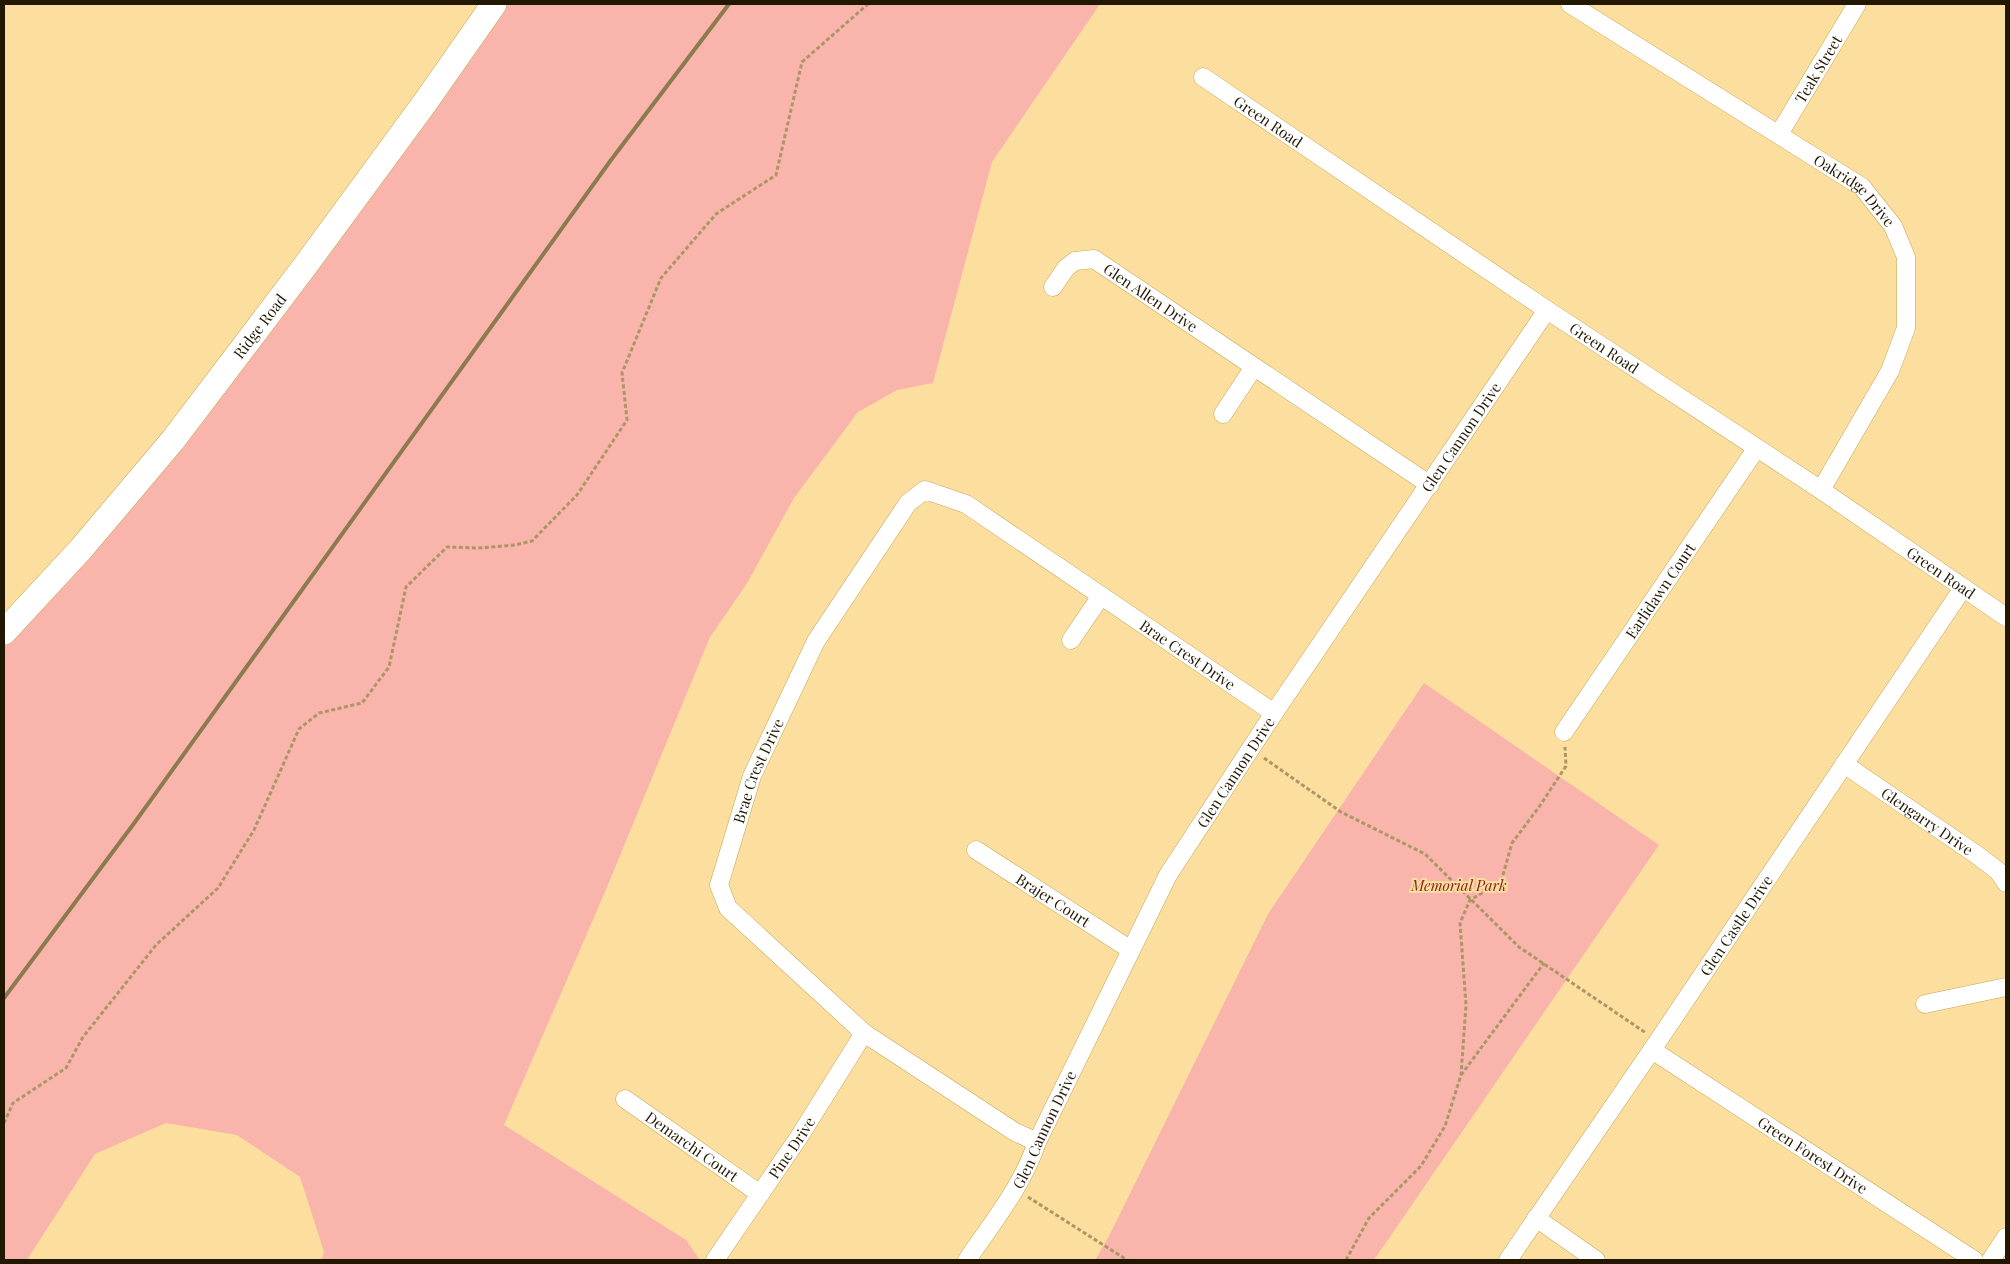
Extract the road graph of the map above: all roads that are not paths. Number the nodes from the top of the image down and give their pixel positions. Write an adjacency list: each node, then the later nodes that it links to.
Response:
1 (494, 4): 16 (main road, Ridge Road)
2 (1570, 4): 5 (street, Oakridge Drive)
3 (1857, 4): 5 (street, Teak Street)
4 (1203, 77): 7 (street, Green Road)
5 (1779, 134): 12 (street, Oakridge Drive)
6 (1053, 287): 8 (street, Glen Allen Drive)
7 (1547, 310): 10 (street, Green Road); 11 (street, Glen Cannon Drive)
8 (1254, 367): 9 (street); 11 (street, Glen Allen Drive)
9 (1223, 414)
10 (1756, 449): 12 (street, Green Road); 19 (street, Earlidawn Court)
11 (1430, 485): 18 (street, Glen Cannon Drive)
12 (1821, 490): 13 (street, Green Road)
13 (1962, 588): 15 (street, Green Road); 20 (street, Glen Castle Drive)
14 (1101, 596): 17 (street); 18 (street, Brae Crest Drive); 26 (street, Brae Crest Drive)
15 (2006, 617)
16 (4, 632)
17 (1071, 640)
18 (1274, 713): 23 (street, Glen Cannon Drive)
19 (1564, 732)
20 (1844, 764): 22 (street, Glengarry Drive); 27 (street, Glen Castle Drive)
21 (976, 850): 23 (street, Brajer Court)
22 (2006, 882)
23 (1131, 950): 29 (street, Glen Cannon Drive)
24 (2006, 987): 25 (street)
25 (1925, 1004)
26 (864, 1033): 29 (street, Brae Crest Drive); 30 (street, Pine Drive)
27 (1655, 1046): 31 (street, Glen Castle Drive); 37 (street, Green Forest Drive)
28 (625, 1099): 30 (street, Demarchi Court)
29 (1037, 1142): 34 (street, Glen Cannon Drive)
30 (760, 1194): 33 (street, Pine Drive)
31 (1536, 1218): 35 (street, Glen Castle Drive); 36 (street)
32 (2006, 1237): 38 (street)
33 (715, 1260)
34 (967, 1260)
35 (1508, 1260)
36 (1596, 1260)
37 (1974, 1260)
38 (1991, 1260)

